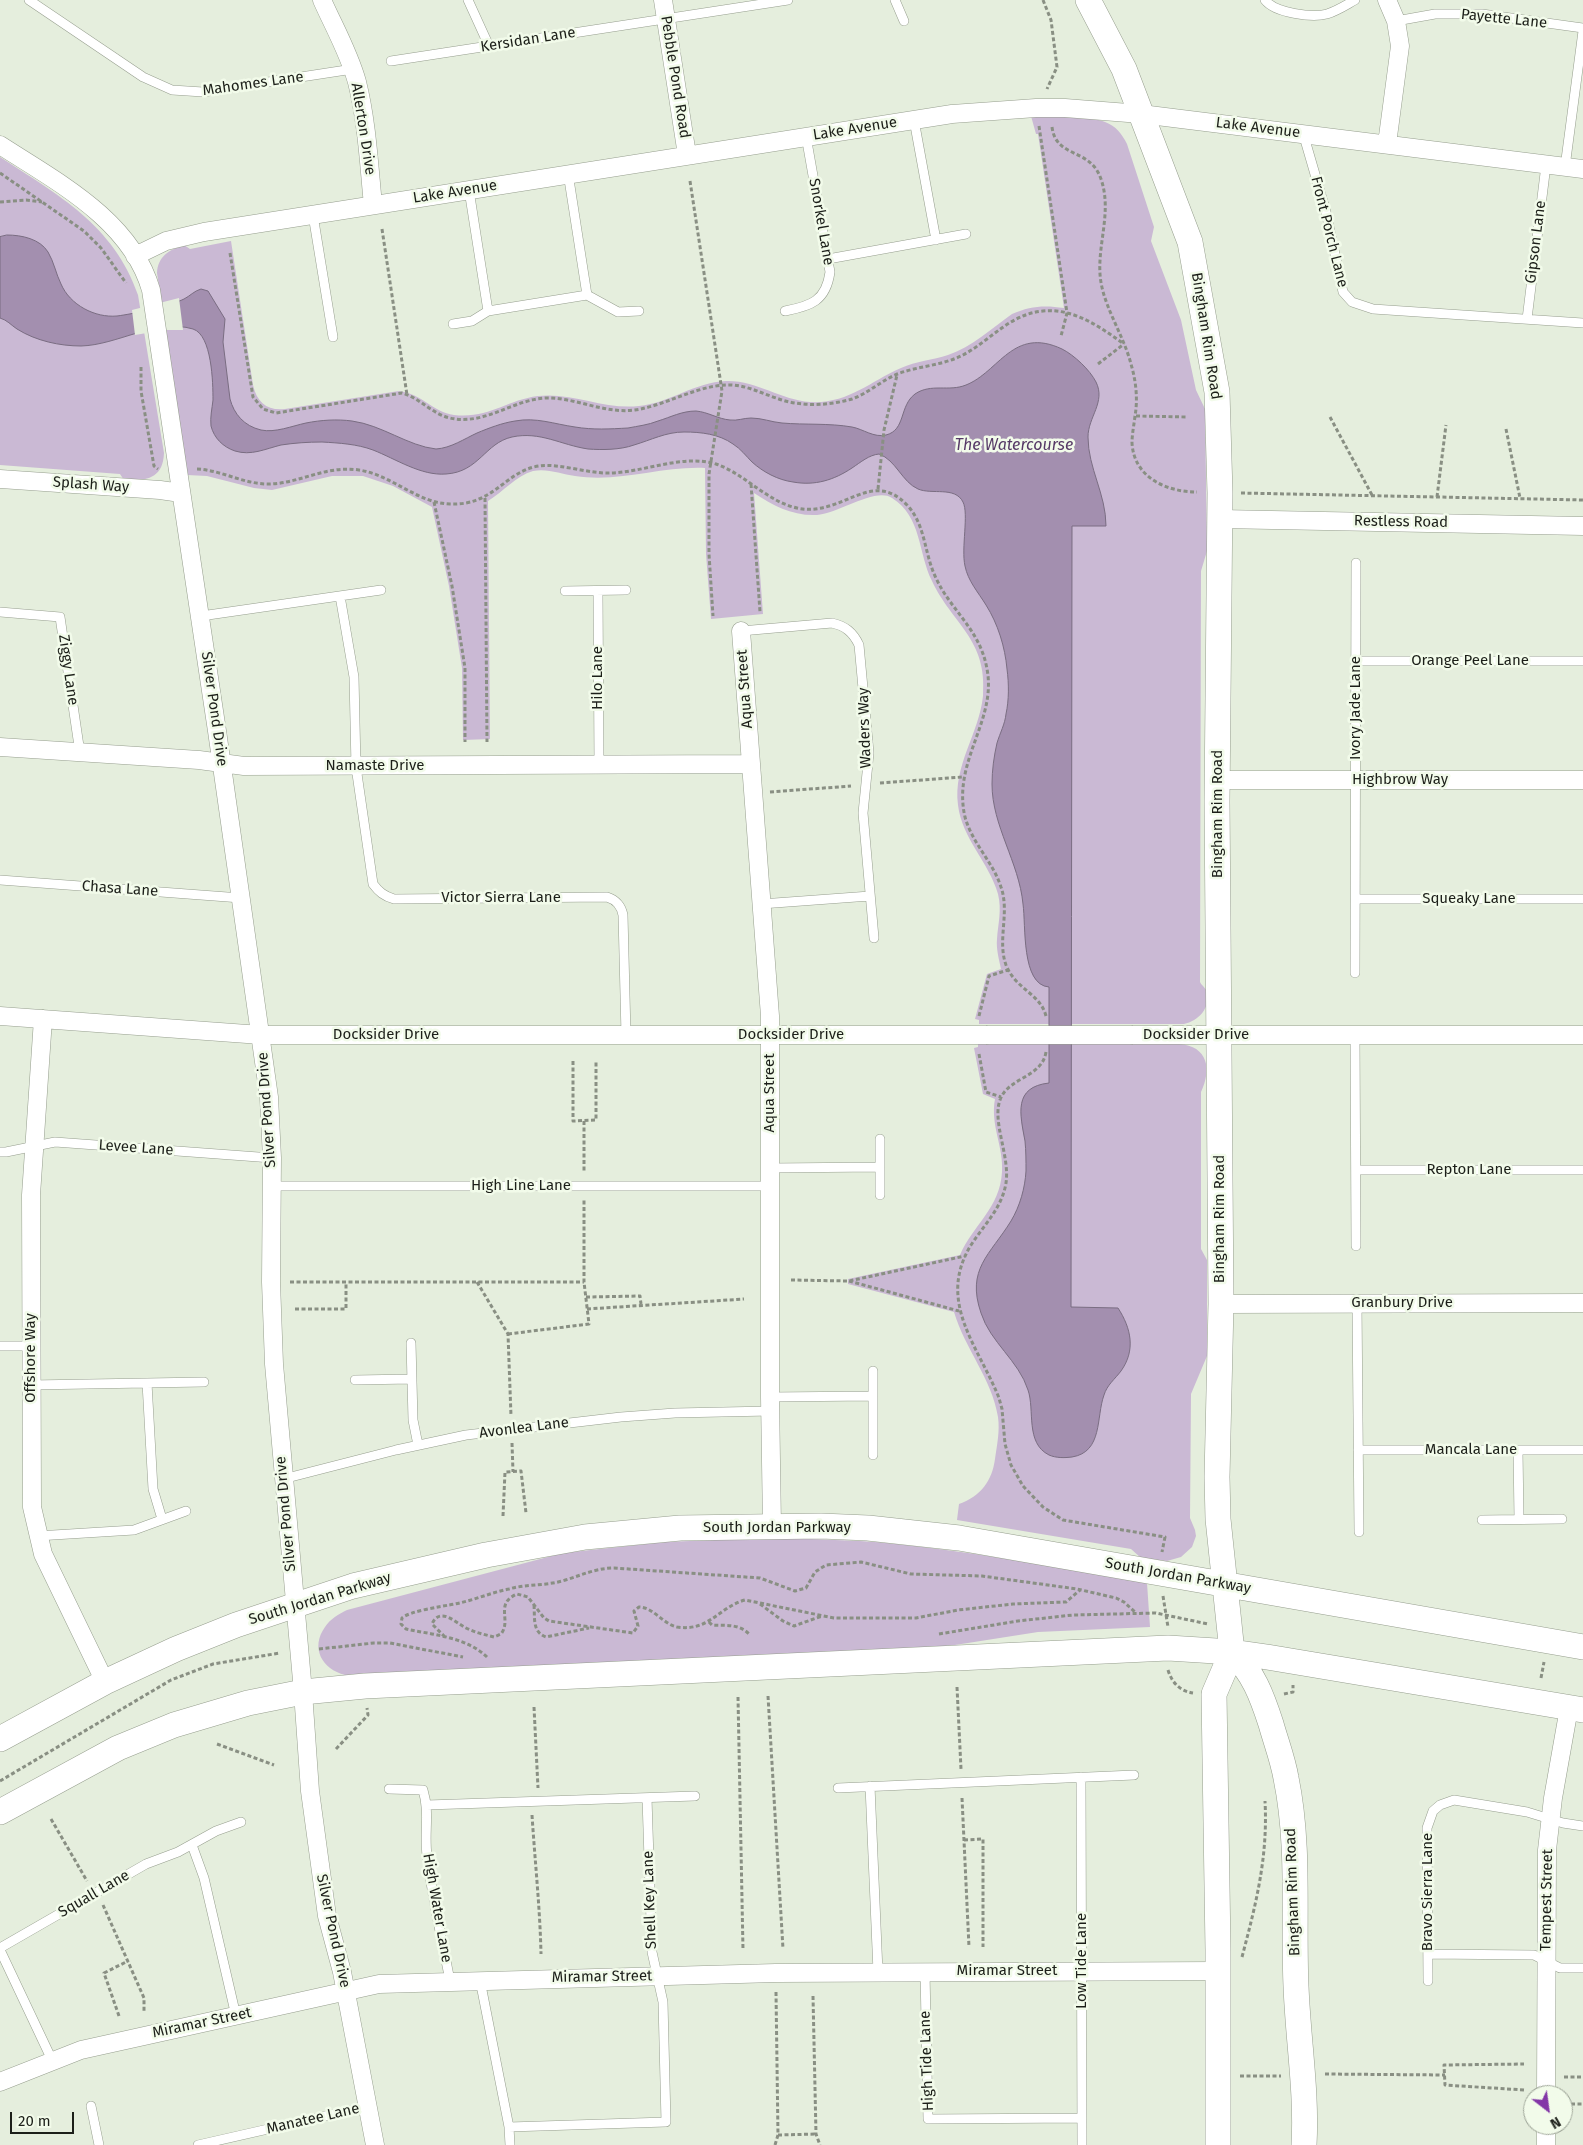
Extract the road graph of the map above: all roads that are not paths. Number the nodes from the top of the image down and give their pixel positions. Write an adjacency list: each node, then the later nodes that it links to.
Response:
1 (29, 0): 17 (lane, Mahomes Lane)
2 (322, 0): 17 (street, Allerton Drive)
3 (468, 0): 15 (lane)
4 (663, 0): 11 (street, Pebble Pond Road)
5 (788, 0): 11 (lane, Kersidan Lane)
6 (895, 0): 12 (lane)
7 (1088, 0): 18 (street, Bingham Rim Road)
8 (1265, 0): 9 (lane)
9 (1355, 0)
10 (1387, 0): 13 (street)
11 (666, 19): 15 (lane, Kersidan Lane); 24 (street, Pebble Pond Road)
12 (904, 21)
13 (1396, 21): 14 (lane, Payette Lane); 23 (street)
14 (1583, 30): 26 (lane)
15 (489, 46): 16 (lane, Kersidan Lane)
16 (391, 61)
17 (353, 69): 30 (street, Allerton Drive)
18 (1142, 114): 19 (street, Lake Avenue); 20 (street, Lake Avenue); 46 (street, Bingham Rim Road)
19 (914, 120): 21 (street, Lake Avenue); 33 (lane)
20 (1302, 133): 23 (street, Lake Avenue); 40 (lane, Front Porch Lane)
21 (806, 136): 24 (street, Lake Avenue); 35 (lane, Snorkel Lane)
22 (0, 144): 34 (street, Silver Pond Drive)
23 (1387, 144): 25 (street, Lake Avenue)
24 (687, 155): 28 (street, Lake Avenue)
25 (1546, 165): 26 (street, Lake Avenue); 40 (lane, Gipson Lane)
26 (1565, 167): 27 (street, Lake Avenue)
27 (1583, 169)
28 (568, 173): 29 (street, Lake Avenue); 36 (lane)
29 (469, 190): 30 (street, Lake Avenue); 37 (lane)
30 (373, 205): 31 (street, Lake Avenue)
31 (313, 215): 34 (street, Lake Avenue); 43 (lane)
32 (966, 234): 33 (lane)
33 (936, 240): 35 (lane)
34 (135, 256): 45 (street, Silver Pond Drive)
35 (828, 259): 38 (lane, Snorkel Lane)
36 (587, 296): 37 (lane); 39 (lane)
37 (488, 311): 42 (lane)
38 (785, 311)
39 (639, 312)
40 (1527, 319): 41 (lane)
41 (1583, 322)
42 (452, 324)
43 (333, 337)
44 (0, 478): 45 (street, Splash Way)
45 (181, 493): 55 (street, Silver Pond Drive)
46 (1220, 519): 47 (street, Restless Road); 65 (street, Bingham Rim Road)
47 (1583, 526)
48 (1356, 563): 57 (lane, Ivory Jade Lane)
49 (381, 590): 53 (lane)
50 (626, 590): 52 (lane)
51 (565, 591): 52 (lane)
52 (598, 591): 64 (lane, Hilo Lane)
53 (340, 596): 55 (lane); 63 (lane, Victor Sierra Lane)
54 (0, 612): 60 (lane, Ziggy Lane)
55 (201, 616): 61 (street, Silver Pond Drive)
56 (741, 631): 62 (street, Aqua Street); 69 (lane, Waders Way)
57 (1356, 661): 58 (lane, Orange Peel Lane); 66 (lane, Ivory Jade Lane)
58 (1583, 661)
59 (0, 747): 60 (street, Namaste Drive)
60 (80, 753): 61 (street, Namaste Drive)
61 (222, 764): 63 (street, Namaste Drive); 70 (street, Silver Pond Drive)
62 (751, 764): 64 (street, Namaste Drive); 73 (street, Aqua Street)
63 (356, 766): 64 (street, Namaste Drive); 79 (lane, Victor Sierra Lane)
64 (599, 766)
65 (1218, 780): 66 (street, Highbrow Way); 81 (street, Bingham Rim Road)
66 (1356, 780): 67 (street, Highbrow Way); 71 (lane, Ivory Jade Lane)
67 (1583, 780)
68 (0, 880): 70 (lane, Chasa Lane)
69 (870, 896): 73 (lane); 74 (lane, Waders Way)
70 (241, 898): 78 (street, Silver Pond Drive)
71 (1356, 898): 72 (lane, Squeaky Lane); 75 (lane, Ivory Jade Lane)
72 (1583, 899)
73 (761, 904): 80 (street, Aqua Street)
74 (874, 938)
75 (1355, 973)
76 (0, 1016): 77 (street, Docksider Drive)
77 (43, 1019): 78 (street, Docksider Drive); 85 (street, Offshore Way)
78 (261, 1035): 79 (street, Docksider Drive); 87 (street, Silver Pond Drive)
79 (626, 1035): 80 (street, Docksider Drive)
80 (770, 1035): 81 (street, Docksider Drive, bridge); 89 (street, Aqua Street)
81 (1220, 1035): 82 (street, Docksider Drive); 98 (street, Bingham Rim Road)
82 (1355, 1035): 83 (street, Docksider Drive); 90 (lane)
83 (1583, 1035)
84 (880, 1139): 88 (lane)
85 (34, 1146): 86 (lane, Levee Lane); 87 (lane, Levee Lane); 101 (street, Offshore Way)
86 (0, 1152)
87 (272, 1158): 92 (street, Silver Pond Drive)
88 (880, 1167): 89 (lane); 94 (lane)
89 (770, 1168): 93 (street, Aqua Street)
90 (1356, 1170): 91 (lane, Repton Lane); 95 (lane)
91 (1583, 1170)
92 (272, 1186): 93 (lane, High Line Lane); 115 (street, Silver Pond Drive)
93 (770, 1186): 109 (street, Aqua Street)
94 (880, 1195)
95 (1356, 1246)
96 (1357, 1303): 97 (street, Granbury Drive); 98 (street, Granbury Drive); 111 (lane)
97 (1583, 1303)
98 (1221, 1304): 124 (street, Bingham Rim Road)
99 (412, 1343): 103 (lane)
100 (0, 1346): 101 (lane)
101 (31, 1346): 107 (street, Offshore Way)
102 (873, 1371): 108 (lane)
103 (412, 1379): 104 (lane); 110 (lane)
104 (355, 1380)
105 (204, 1382): 106 (lane)
106 (147, 1383): 107 (lane); 117 (lane)
107 (31, 1385): 123 (street, Offshore Way)
108 (873, 1396): 109 (lane, Avonlea Lane); 114 (lane)
109 (770, 1404): 110 (lane, Avonlea Lane); 121 (street, Aqua Street)
110 (418, 1445): 115 (lane, Avonlea Lane)
111 (1358, 1450): 112 (lane, Mancala Lane); 122 (lane)
112 (1518, 1450): 113 (lane, Mancala Lane); 118 (lane)
113 (1583, 1450)
114 (873, 1455)
115 (283, 1479): 125 (street, Silver Pond Drive)
116 (186, 1511): 117 (lane)
117 (162, 1519): 123 (lane)
118 (1519, 1519): 119 (lane); 120 (lane)
119 (1562, 1519)
120 (1482, 1520)
121 (772, 1526): 124 (street, South Jordan Parkway); 125 (street, South Jordan Parkway)
122 (1358, 1532)
123 (37, 1536): 128 (street, Offshore Way)
124 (1224, 1585): 126 (street, South Jordan Parkway); 127 (street, Bingham Rim Road)
125 (295, 1605): 128 (street, South Jordan Parkway); 129 (street, Silver Pond Drive)
126 (1583, 1647)
127 (1232, 1652): 129 (street); 130 (street); 148 (street); 172 (street, Bingham Rim Road)
128 (106, 1682): 131 (street, South Jordan Parkway)
129 (303, 1692): 140 (street); 157 (street, Silver Pond Drive)
130 (1576, 1709): 141 (street, Tempest Street)
131 (0, 1739)
132 (1134, 1775): 133 (lane)
133 (1081, 1777): 134 (lane); 150 (lane, Low Tide Lane)
134 (870, 1786): 135 (lane); 151 (lane)
135 (838, 1788)
136 (389, 1789): 139 (lane)
137 (695, 1796): 138 (lane)
138 (647, 1798): 139 (lane); 153 (lane, Shell Key Lane)
139 (427, 1805): 155 (lane, High Water Lane)
140 (0, 1812)
141 (1550, 1818): 143 (lane, Bravo Sierra Lane); 146 (lane, Bravo Sierra Lane); 147 (street, Tempest Street)
142 (241, 1822): 144 (lane, Squall Lane)
143 (1583, 1826)
144 (192, 1845): 145 (lane, Squall Lane); 158 (lane)
145 (0, 1949): 159 (lane)
146 (1428, 1954): 147 (lane); 156 (lane, Bravo Sierra Lane)
147 (1547, 1961): 149 (lane); 161 (street, Tempest Street)
148 (1230, 1968): 150 (street, Miramar Street); 171 (street)
149 (1583, 1968)
150 (1082, 1971): 152 (street, Miramar Street); 164 (lane, Low Tide Lane)
151 (878, 1972): 152 (street, Miramar Street); 153 (street, Miramar Street)
152 (924, 1972): 164 (lane, High Tide Lane)
153 (656, 1976): 154 (street, Miramar Street); 165 (lane, Shell Key Lane)
154 (480, 1980): 155 (street, Miramar Street); 165 (lane)
155 (450, 1981): 157 (street, Miramar Street)
156 (1428, 1981)
157 (346, 1991): 158 (street, Miramar Street); 163 (street, Silver Pond Drive)
158 (236, 2016): 159 (street, Miramar Street)
159 (52, 2060): 160 (street, Miramar Street)
160 (0, 2082)
161 (1546, 2085)
162 (91, 2106): 166 (lane)
163 (369, 2106): 167 (lane, Manatee Lane); 168 (street, Silver Pond Drive)
164 (1082, 2118): 170 (lane, Low Tide Lane)
165 (509, 2127): 169 (lane)
166 (99, 2145)
167 (198, 2145)
168 (375, 2145)
169 (510, 2145)
170 (1082, 2145)
171 (1218, 2145)
172 (1304, 2145)

